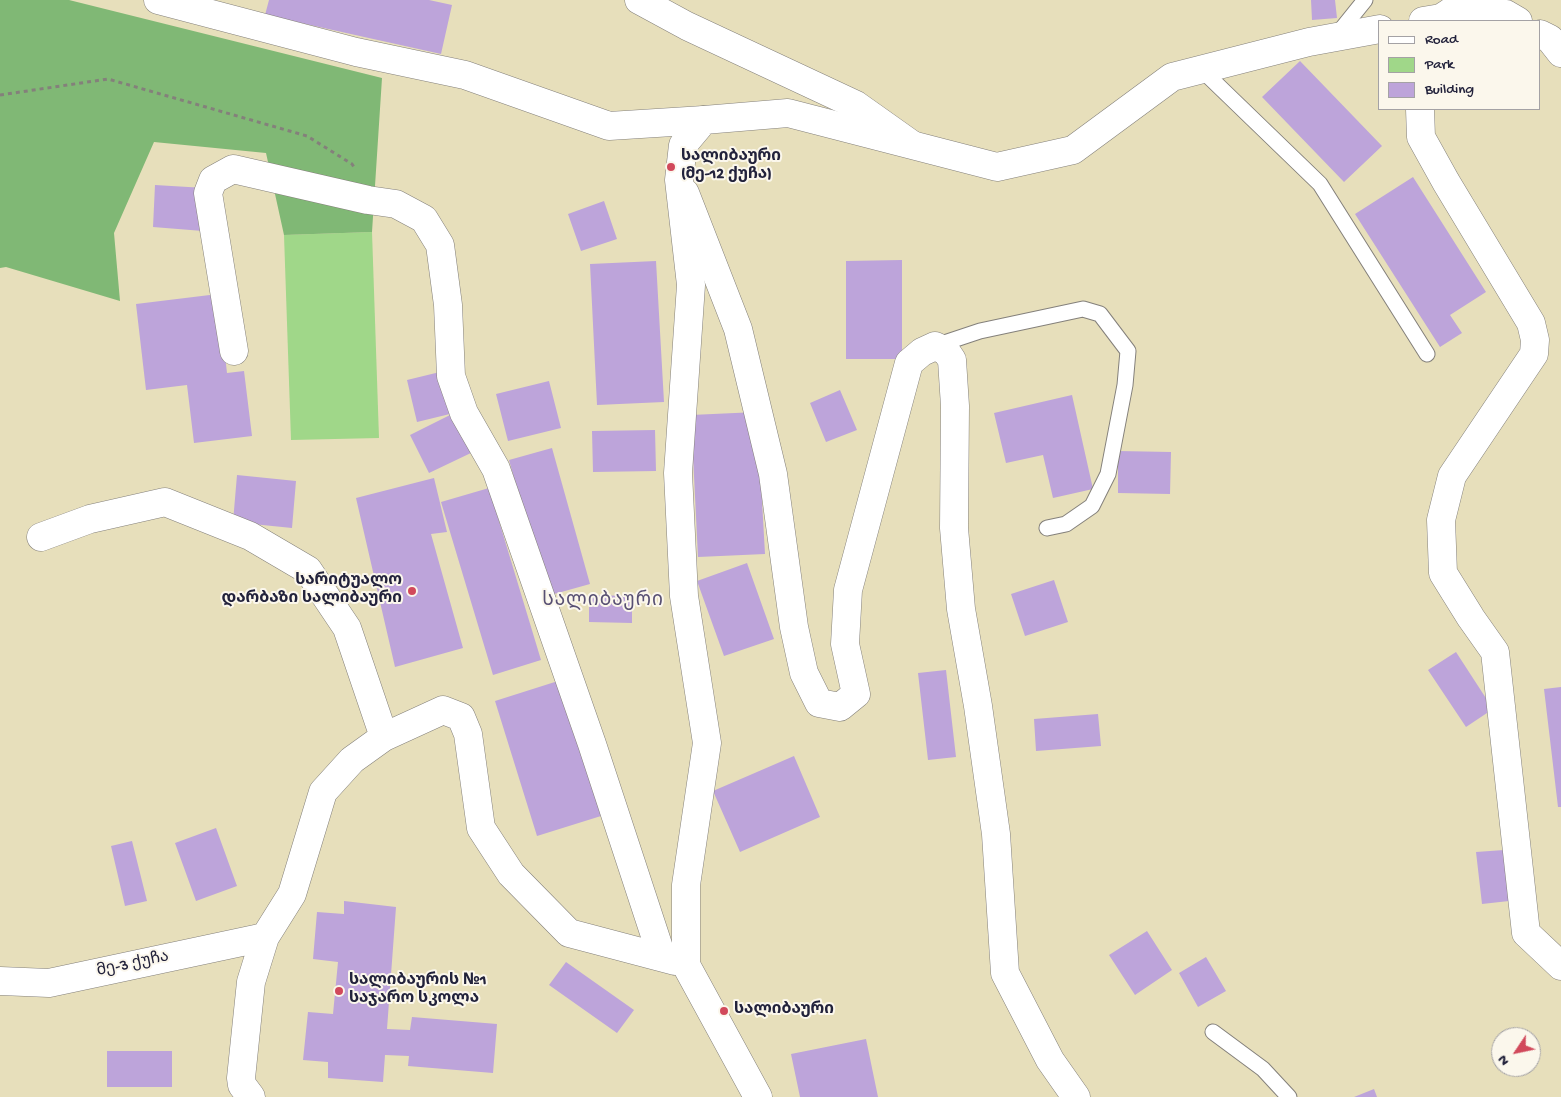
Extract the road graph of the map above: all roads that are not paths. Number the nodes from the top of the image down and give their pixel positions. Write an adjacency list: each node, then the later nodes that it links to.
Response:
1 (158, 0): 12 (street)
2 (639, 0): 13 (street)
3 (1365, 0): 8 (lane)
4 (1445, 14): 5 (street)
5 (1516, 20)
6 (1378, 29): 8 (street)
7 (1541, 34): 9 (street)
8 (1334, 38): 10 (street)
9 (1561, 53)
10 (1202, 70): 13 (street); 17 (lane)
11 (1420, 110): 23 (street)
12 (704, 120): 13 (street); 14 (street)
13 (913, 145)
14 (680, 180): 15 (street); 22 (street)
15 (935, 346): 18 (lane); 28 (street)
16 (234, 352): 22 (street)
17 (1427, 354)
18 (1047, 528)
19 (42, 537): 20 (street)
20 (384, 737): 21 (street); 22 (street)
21 (265, 937): 24 (street, მე-3 ქუჩა); 26 (street)
22 (674, 961): 27 (street)
23 (1561, 966)
24 (0, 981)
25 (1213, 1032): 29 (lane)
26 (251, 1097)
27 (758, 1097)
28 (1076, 1097)
29 (1289, 1097)

